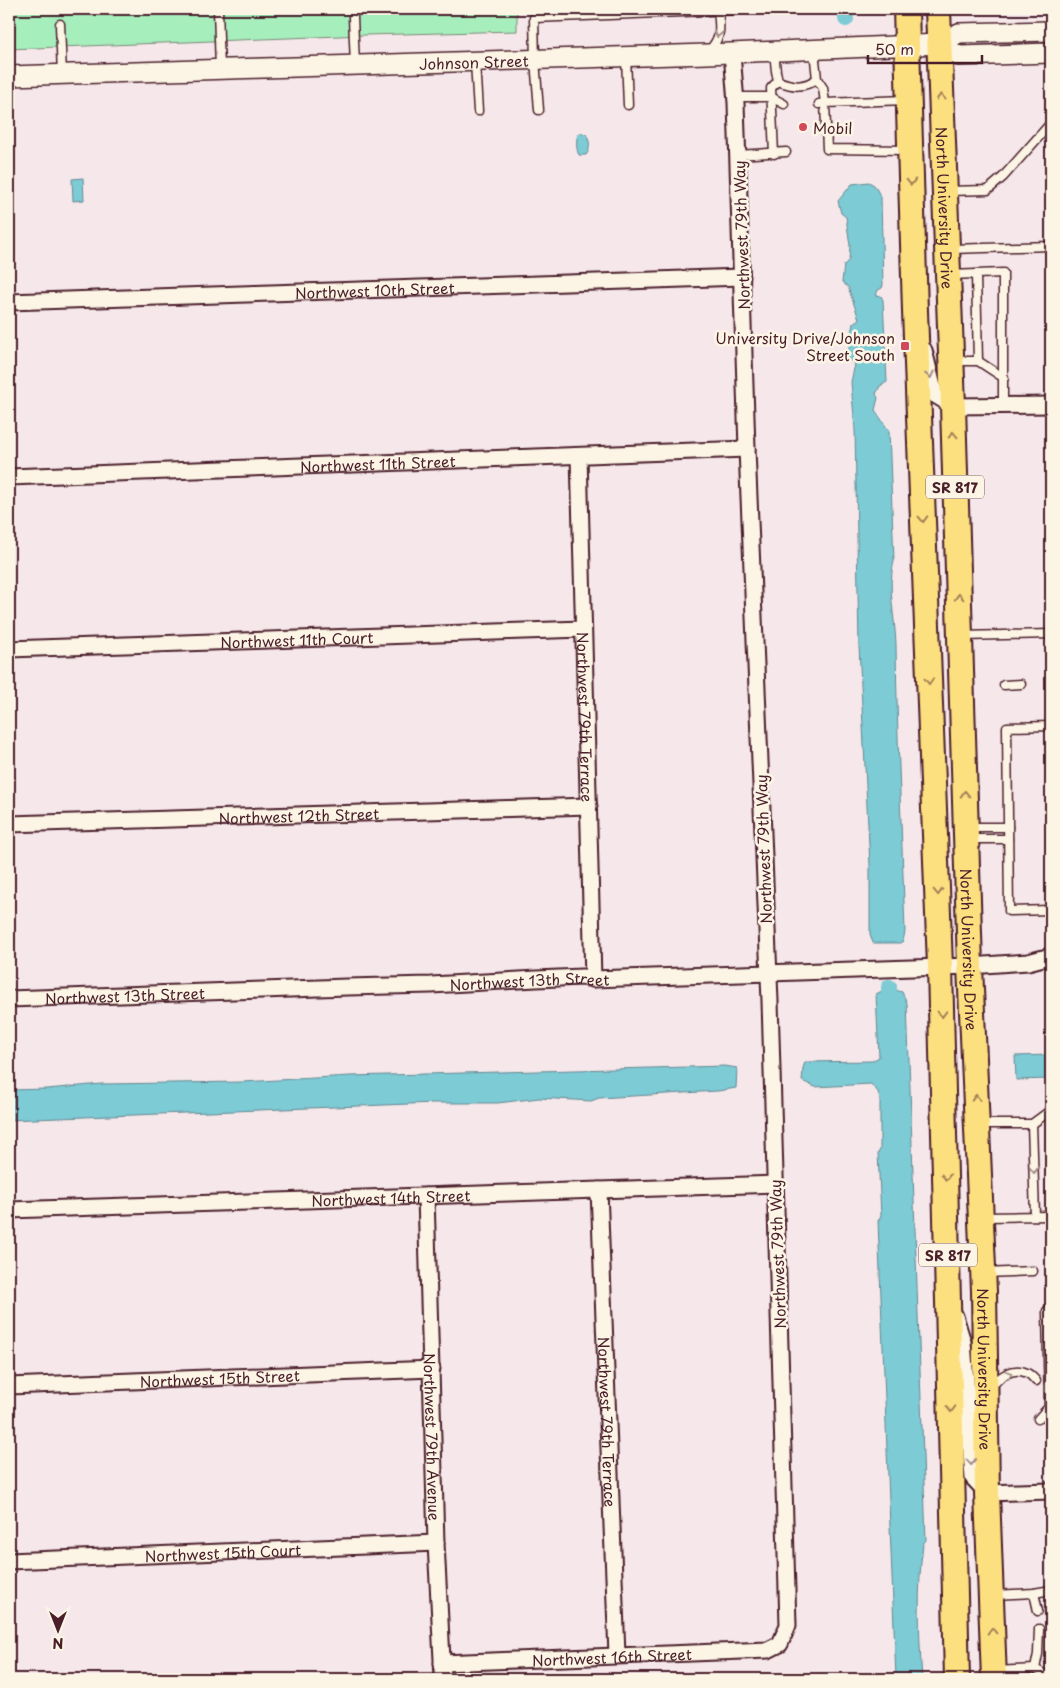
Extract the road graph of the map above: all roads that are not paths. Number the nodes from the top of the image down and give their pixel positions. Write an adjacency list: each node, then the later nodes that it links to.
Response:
1 (218, 9): 22 (lane)
2 (530, 9): 8 (lane)
3 (906, 9): 12 (main road, North University Drive / SR 817)
4 (938, 9): 11 (main road, North University Drive / SR 817)
5 (733, 10): 6 (lane)
6 (718, 11): 8 (lane); 17 (lane, one-way to 17)
7 (354, 17): 21 (lane)
8 (534, 18): 19 (lane)
9 (60, 24): 23 (lane)
10 (1051, 31): 11 (street, Johnson Street)
11 (939, 44): 12 (street, Johnson Street); 16 (street); 40 (main road, North University Drive / SR 817, one-way to 11)
12 (907, 46): 13 (street, Johnson Street); 29 (main road, North University Drive / SR 817)
13 (814, 50): 14 (street, Johnson Street); 25 (lane)
14 (774, 52): 15 (street, Johnson Street); 26 (lane)
15 (732, 53): 17 (street, Johnson Street); 27 (street, Northwest 79th Way)
16 (1051, 53)
17 (707, 54): 18 (street, Johnson Street)
18 (626, 57): 19 (street, Johnson Street); 32 (lane)
19 (535, 60): 20 (street, Johnson Street); 33 (lane)
20 (475, 62): 21 (street, Johnson Street); 34 (lane)
21 (355, 65): 22 (street, Johnson Street)
22 (220, 70): 23 (street, Johnson Street)
23 (62, 75): 24 (street, Johnson Street)
24 (9, 76)
25 (817, 79): 26 (lane); 30 (lane)
26 (778, 80): 28 (lane)
27 (736, 97): 28 (lane); 39 (street, Northwest 79th Way)
28 (772, 97): 31 (lane); 38 (lane)
29 (908, 100): 30 (lane); 36 (main road, North University Drive / SR 817)
30 (822, 103): 36 (lane)
31 (784, 104)
32 (628, 105)
33 (539, 110)
34 (478, 111)
35 (1051, 123): 40 (lane)
36 (910, 150): 47 (main road, North University Drive / SR 817, one-way to 47)
37 (786, 152): 38 (lane)
38 (774, 154): 39 (lane)
39 (737, 155): 45 (street, Northwest 79th Way)
40 (945, 191): 42 (main road, North University Drive / SR 817)
41 (1051, 246): 42 (lane)
42 (947, 249): 44 (main road, North University Drive / SR 817)
43 (976, 274): 44 (lane); 49 (lane); 50 (lane)
44 (948, 275): 48 (main road, North University Drive / SR 817)
45 (742, 277): 46 (street, Northwest 10th Street); 54 (street, Northwest 79th Way)
46 (9, 302)
47 (915, 311): 52 (street, North University Drive, one-way to 52); 71 (main road, North University Drive / SR 817, one-way to 71)
48 (951, 361): 49 (lane); 52 (main road, North University Drive / SR 817)
49 (978, 361): 50 (lane)
50 (1004, 378): 53 (lane)
51 (1051, 405): 53 (street)
52 (952, 406): 53 (street); 59 (main road, North University Drive / SR 817, one-way to 52)
53 (1003, 406)
54 (748, 449): 55 (street, Northwest 11th Street); 73 (street, Northwest 79th Way)
55 (579, 456): 56 (street, Northwest 11th Street); 57 (street, Northwest 79th Terrace)
56 (9, 476)
57 (583, 629): 60 (street, Northwest 11th Court); 64 (street, Northwest 79th Terrace)
58 (1051, 634): 59 (lane)
59 (960, 636): 67 (main road, North University Drive / SR 817, one-way to 59)
60 (9, 649)
61 (1021, 684): 62 (lane)
62 (1004, 685)
63 (1051, 726): 66 (lane)
64 (589, 806): 65 (street, Northwest 12th Street); 74 (street, Northwest 79th Terrace)
65 (9, 824)
66 (1008, 827): 67 (lane); 68 (lane)
67 (966, 833): 68 (lane); 72 (main road, North University Drive / SR 817)
68 (1008, 839): 69 (lane)
69 (1051, 910)
70 (1051, 956): 72 (street, Northwest 13th Street)
71 (940, 966): 72 (street, Northwest 13th Street); 73 (street, Northwest 13th Street); 88 (main road, North University Drive / SR 817, one-way to 88)
72 (970, 966): 77 (main road, North University Drive / SR 817, one-way to 72)
73 (768, 972): 74 (street, Northwest 13th Street); 79 (street, Northwest 79th Way)
74 (593, 979): 75 (street, Northwest 13th Street)
75 (9, 1000)
76 (1051, 1111): 78 (lane)
77 (977, 1124): 78 (lane); 85 (main road, North University Drive / SR 817)
78 (1032, 1124): 83 (lane, one-way to 83)
79 (775, 1184): 80 (street, Northwest 14th Street); 104 (street, Northwest 79th Way)
80 (599, 1190): 81 (street, Northwest 14th Street); 105 (street, Northwest 79th Terrace)
81 (426, 1196): 82 (street, Northwest 14th Street); 90 (street, Northwest 79th Avenue)
82 (9, 1210)
83 (1035, 1216): 84 (lane); 85 (lane)
84 (1051, 1216)
85 (981, 1217): 87 (main road, North University Drive / SR 817)
86 (1033, 1271): 87 (lane)
87 (983, 1273): 93 (main road, North University Drive / SR 817)
88 (949, 1292): 96 (street, North University Drive, one-way to 96); 111 (main road, North University Drive / SR 817, one-way to 111)
89 (1051, 1307): 94 (lane)
90 (432, 1370): 92 (street, Northwest 15th Street); 97 (street, Northwest 79th Avenue)
91 (1036, 1381): 93 (lane, one-way to 91)
92 (9, 1386)
93 (986, 1395): 96 (main road, North University Drive / SR 817)
94 (1038, 1419)
95 (1051, 1491): 96 (street)
96 (987, 1493): 101 (main road, North University Drive / SR 817)
97 (436, 1543): 98 (street, Northwest 15th Court); 106 (street, Northwest 79th Avenue)
98 (9, 1561)
99 (1051, 1590): 100 (lane)
100 (1034, 1594): 101 (lane); 102 (lane)
101 (991, 1595): 108 (main road, North University Drive / SR 817, one-way to 101)
102 (1038, 1611)
103 (1039, 1629): 107 (lane)
104 (780, 1644): 105 (street, Northwest 16th Street)
105 (617, 1655): 106 (street, Northwest 16th Street)
106 (442, 1663): 110 (street, Northwest 79th Avenue)
107 (1035, 1669): 108 (lane); 109 (lane)
108 (994, 1675)
109 (1051, 1678)
110 (443, 1679)
111 (957, 1679)

